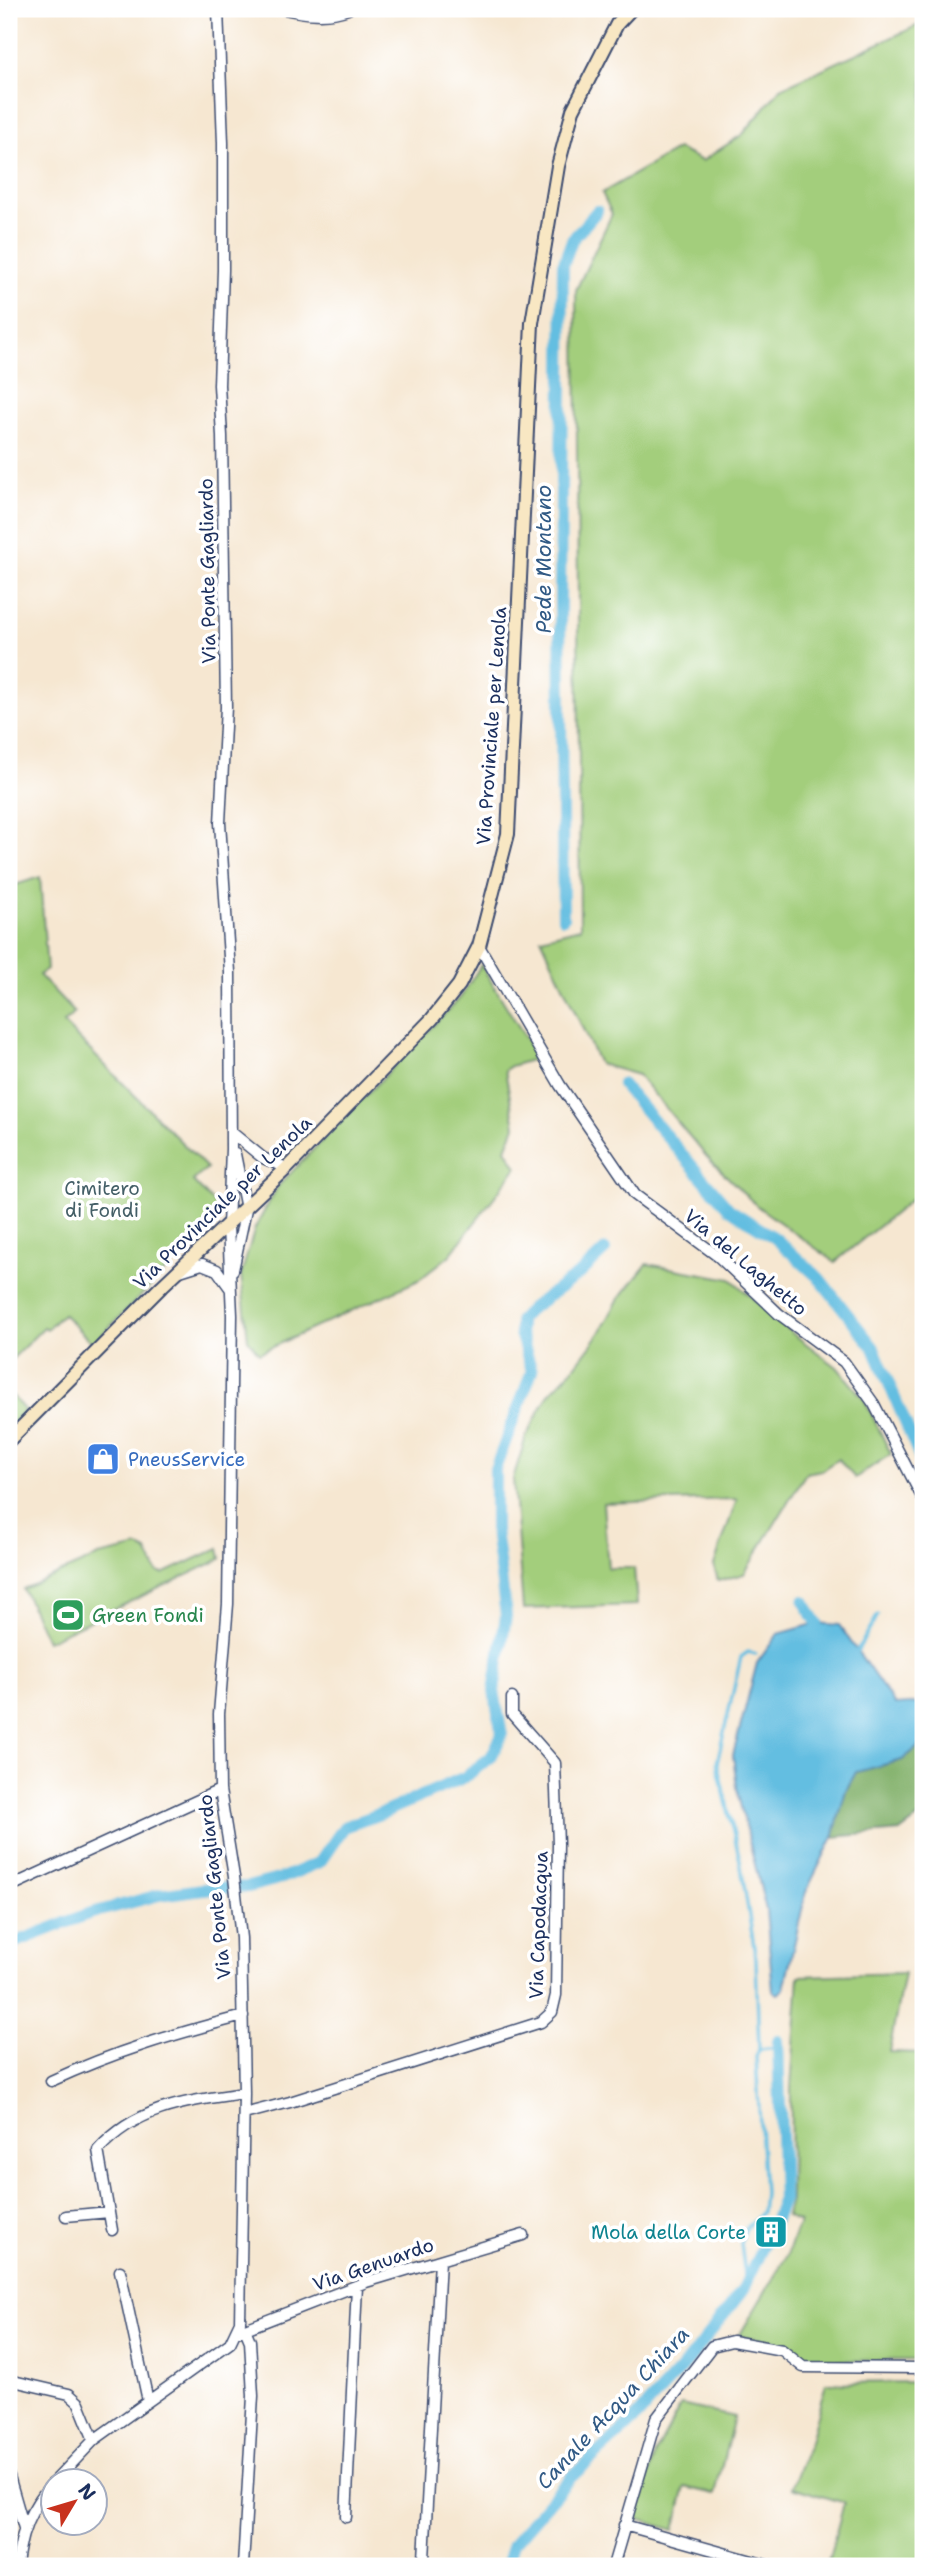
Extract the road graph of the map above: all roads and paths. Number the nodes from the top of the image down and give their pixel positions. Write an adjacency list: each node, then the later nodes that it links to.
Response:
1 (218, 9): 6 (street, Via Ponte Gagliardo)
2 (284, 9): 3 (street)
3 (348, 9)
4 (631, 9): 5 (main road, Via Provinciale per Lenola)
5 (480, 946): 7 (main road, Via Provinciale per Lenola); 13 (street, Via del Laghetto)
6 (231, 1132): 7 (street); 8 (street, Via Ponte Gagliardo); 9 (street, Via Ponte Gagliardo)
7 (287, 1168): 8 (main road, Via Provinciale per Lenola)
8 (246, 1209): 9 (main road, Via Provinciale per Lenola); 11 (street, Via Ponte Gagliardo)
9 (228, 1226): 10 (main road, Via Provinciale per Lenola); 11 (street, Via Ponte Gagliardo)
10 (180, 1271): 11 (street); 12 (main road, Via Provinciale per Lenola)
11 (230, 1288): 15 (street, Via Ponte Gagliardo)
12 (9, 1440)
13 (922, 1492)
14 (512, 1698): 20 (street, Via Capodacqua)
15 (220, 1790): 16 (street); 17 (street, Via Ponte Gagliardo)
16 (9, 1887)
17 (243, 2016): 18 (street); 19 (street, Via Ponte Gagliardo)
18 (51, 2081)
19 (244, 2093): 20 (street, Via Ponte Gagliardo); 21 (street)
20 (244, 2114): 28 (street, Via Ponte Gagliardo)
21 (109, 2212): 22 (street); 23 (street)
22 (66, 2216)
23 (112, 2230)
24 (523, 2235): 25 (street, Via Genuardo)
25 (440, 2260): 27 (street, Via Genuardo); 39 (street)
26 (120, 2271): 31 (street)
27 (357, 2286): 28 (street, Via Genuardo); 36 (street)
28 (240, 2331): 31 (street); 41 (street, Via Ponte Gagliardo)
29 (923, 2368): 37 (street)
30 (9, 2381): 32 (street)
31 (148, 2401): 32 (street)
32 (94, 2440): 33 (street)
33 (69, 2466)
34 (9, 2476): 38 (street)
35 (38, 2501): 38 (street)
36 (346, 2516)
37 (624, 2525): 42 (street); 43 (street)
38 (24, 2528): 40 (street)
39 (424, 2558)
40 (17, 2561)
41 (243, 2566)
42 (613, 2566)
43 (770, 2566)

